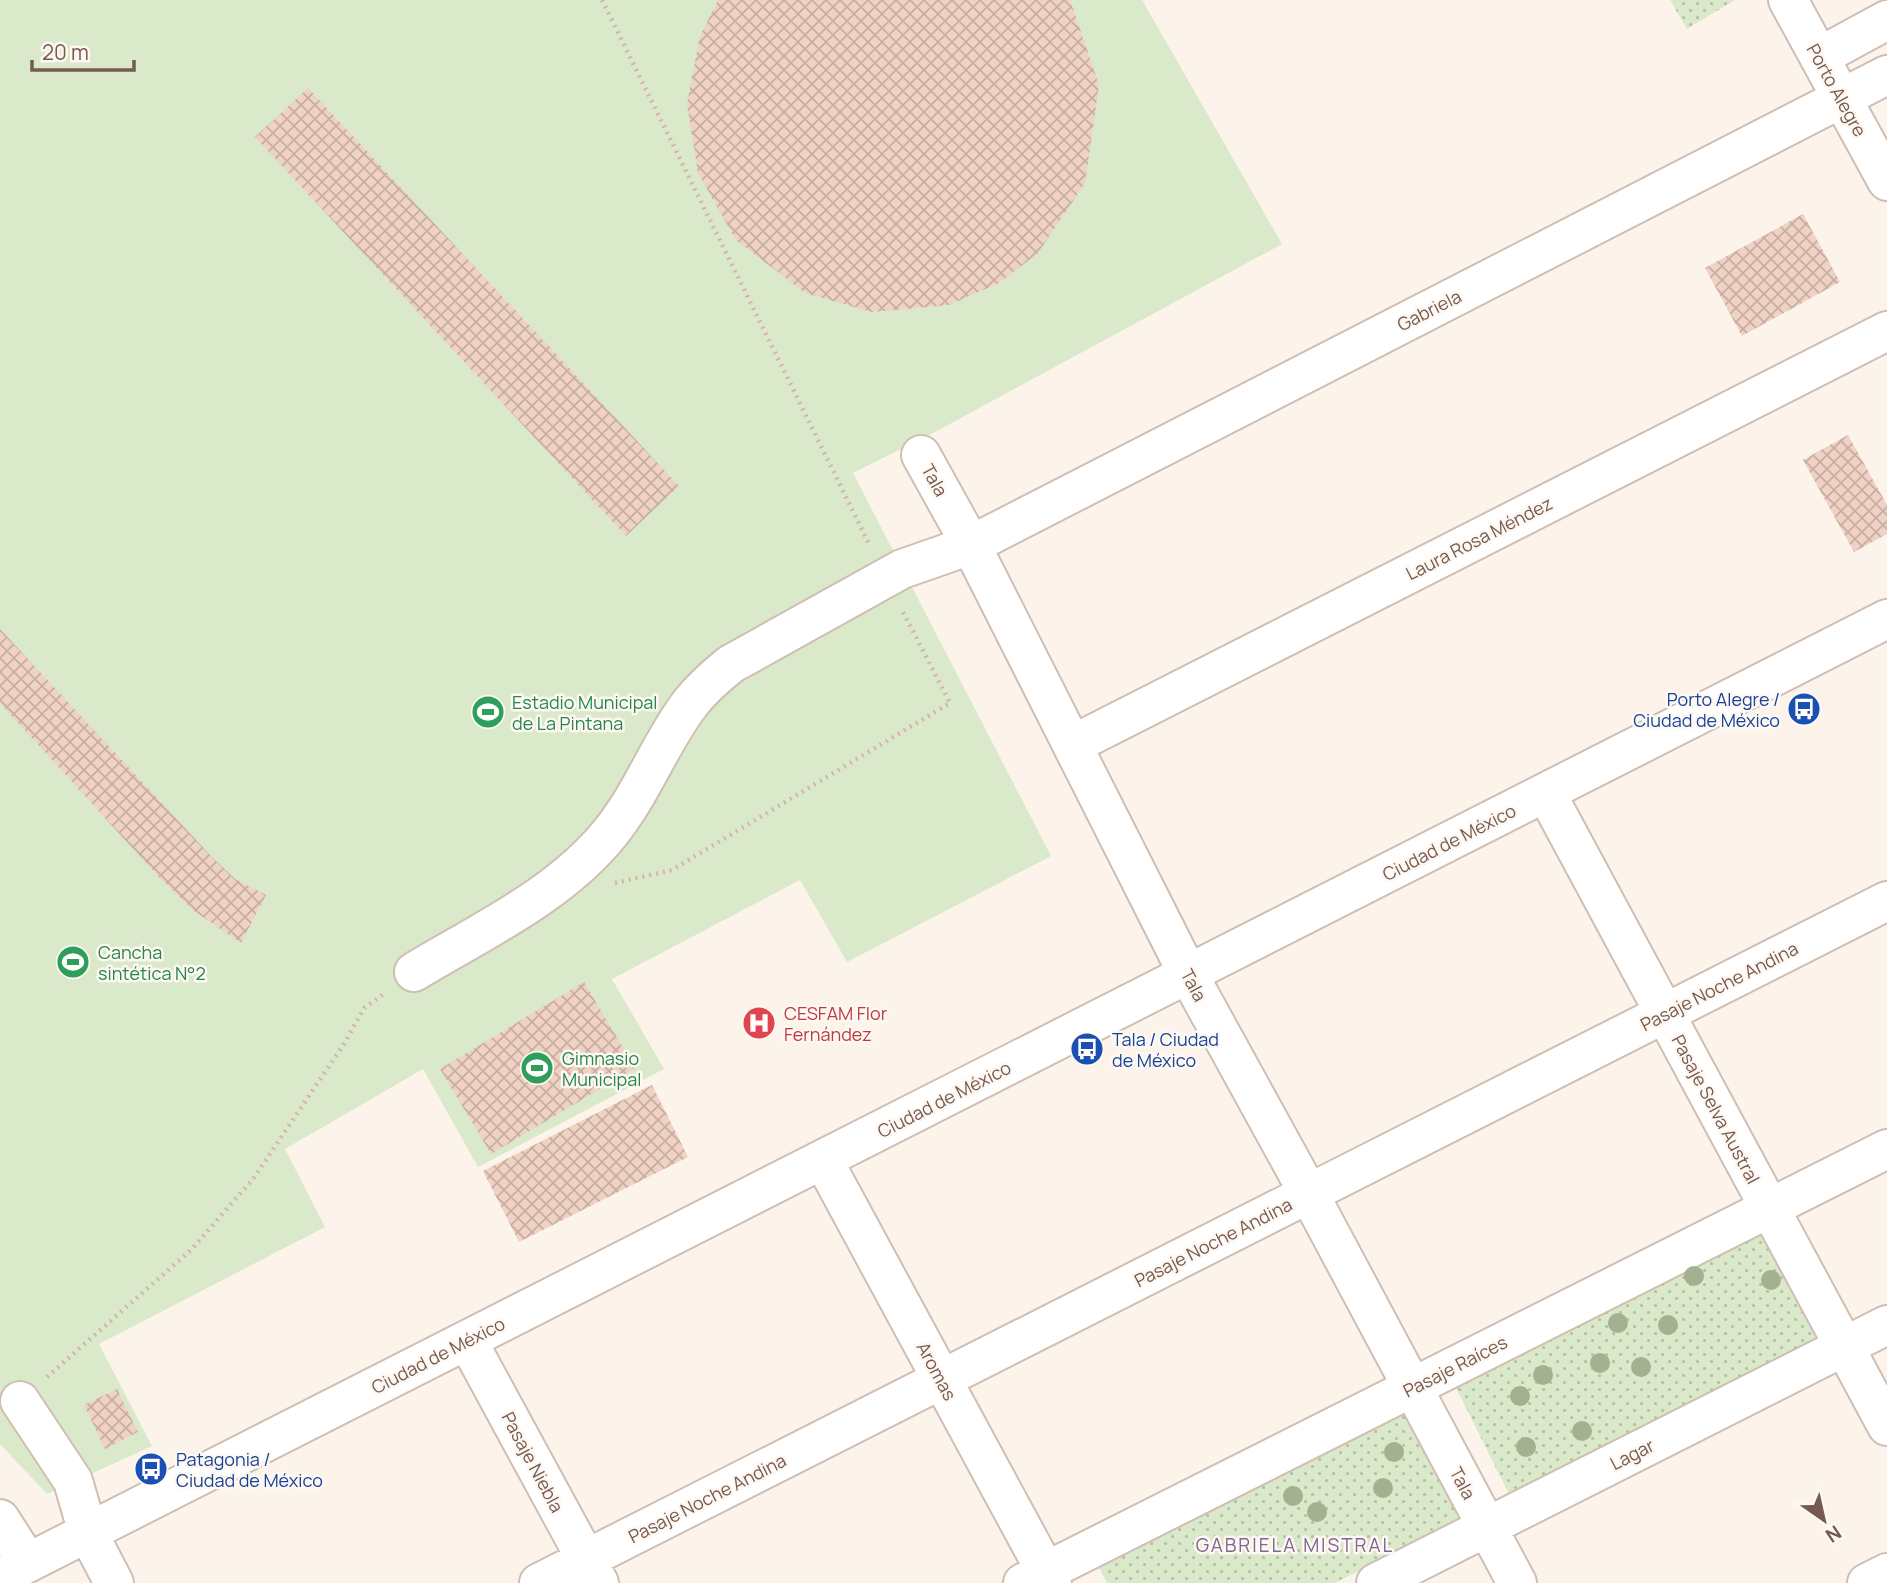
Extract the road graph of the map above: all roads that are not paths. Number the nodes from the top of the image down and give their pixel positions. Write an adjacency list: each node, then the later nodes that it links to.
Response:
1 (1788, 0): 3 (street, Porto Alegre)
2 (1887, 20): 3 (street)
3 (1819, 57): 5 (street, Porto Alegre)
4 (1887, 75): 5 (street, Gabriela)
5 (1842, 99): 6 (street, Porto Alegre); 9 (street, Gabriela)
6 (1887, 181)
7 (1887, 331): 11 (street, Laura Rosa Méndez)
8 (921, 455): 9 (street, Tala)
9 (971, 545): 11 (street, Tala); 14 (street, Gabriela)
10 (1887, 619): 12 (street, Ciudad de México)
11 (1072, 745): 15 (street, Tala)
12 (1546, 793): 15 (street, Ciudad de México); 16 (street, Pasaje Selva Austral)
13 (1887, 901): 16 (street, Pasaje Noche Andina)
14 (414, 972)
15 (1188, 974): 18 (street, Ciudad de México); 19 (street, Tala)
16 (1665, 1013): 19 (street, Pasaje Noche Andina); 20 (street, Pasaje Selva Austral)
17 (1887, 1149): 20 (street, Pasaje Raíces)
18 (823, 1160): 22 (street, Ciudad de México); 24 (street, Aromas)
19 (1309, 1194): 24 (street, Pasaje Noche Andina); 25 (street, Tala)
20 (1770, 1208): 23 (street, Pasaje Selva Austral); 25 (street, Pasaje Raíces)
21 (1887, 1325): 23 (street, Lagar)
22 (467, 1340): 30 (street, Ciudad de México); 32 (street, Pasaje Niebla)
23 (1844, 1347): 27 (street, Pasaje Selva Austral); 29 (street, Lagar)
24 (942, 1380): 32 (street, Pasaje Noche Andina); 34 (street, Aromas)
25 (1412, 1387): 29 (street, Tala); 34 (street, Pasaje Raíces)
26 (20, 1401): 30 (street)
27 (1887, 1426)
28 (0, 1519): 31 (street)
29 (1487, 1527): 37 (street, Lagar); 38 (street, Tala)
30 (88, 1533): 31 (street, Ciudad de México); 35 (street)
31 (14, 1570)
32 (593, 1571): 36 (street, Pasaje Noche Andina)
33 (1887, 1573): 39 (street)
34 (1040, 1579)
35 (114, 1583)
36 (539, 1583)
37 (1376, 1583)
38 (1517, 1583)
39 (1867, 1583)

